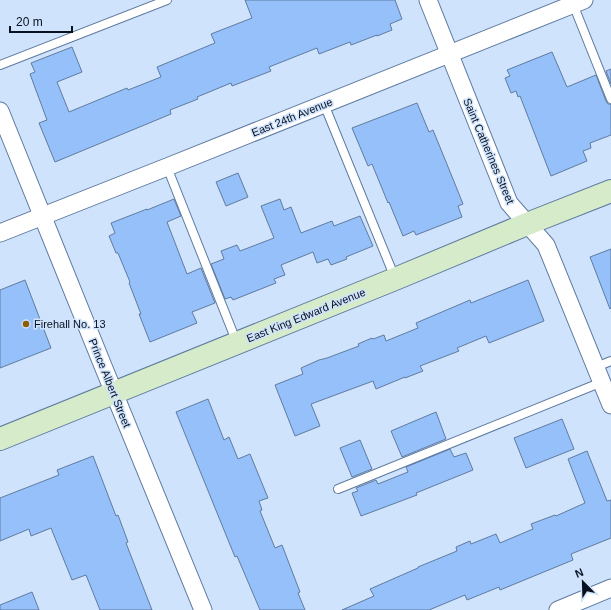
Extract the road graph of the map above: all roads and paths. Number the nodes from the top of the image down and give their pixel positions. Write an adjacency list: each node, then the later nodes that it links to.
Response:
1 (166, 0): 5 (lane)
2 (428, 0): 4 (street, Saint Catherines Street)
3 (579, 2): 4 (street, East 24th Avenue); 6 (lane)
4 (449, 54): 7 (street, East 24th Avenue); 12 (street, Saint Catherines Street)
5 (0, 65)
6 (611, 99)
7 (324, 104): 9 (street, East 24th Avenue); 14 (lane)
8 (0, 111): 11 (street, Prince Albert Street)
9 (167, 167): 11 (street, East 24th Avenue); 15 (lane)
10 (611, 191): 12 (main road, East King Edward Avenue)
11 (42, 216): 13 (street, East 24th Avenue); 17 (street, Prince Albert Street)
12 (527, 224): 14 (main road, East King Edward Avenue); 16 (street, Saint Catherines Street)
13 (0, 233)
14 (395, 279): 15 (main road, East King Edward Avenue)
15 (237, 343): 17 (main road, East King Edward Avenue)
16 (603, 370): 18 (street, Saint Catherines Street); 20 (lane)
17 (114, 393): 19 (main road, East King Edward Avenue); 22 (street, Prince Albert Street)
18 (611, 405)
19 (0, 439)
20 (338, 489)
21 (611, 588): 23 (street)
22 (203, 610)
23 (558, 610)

